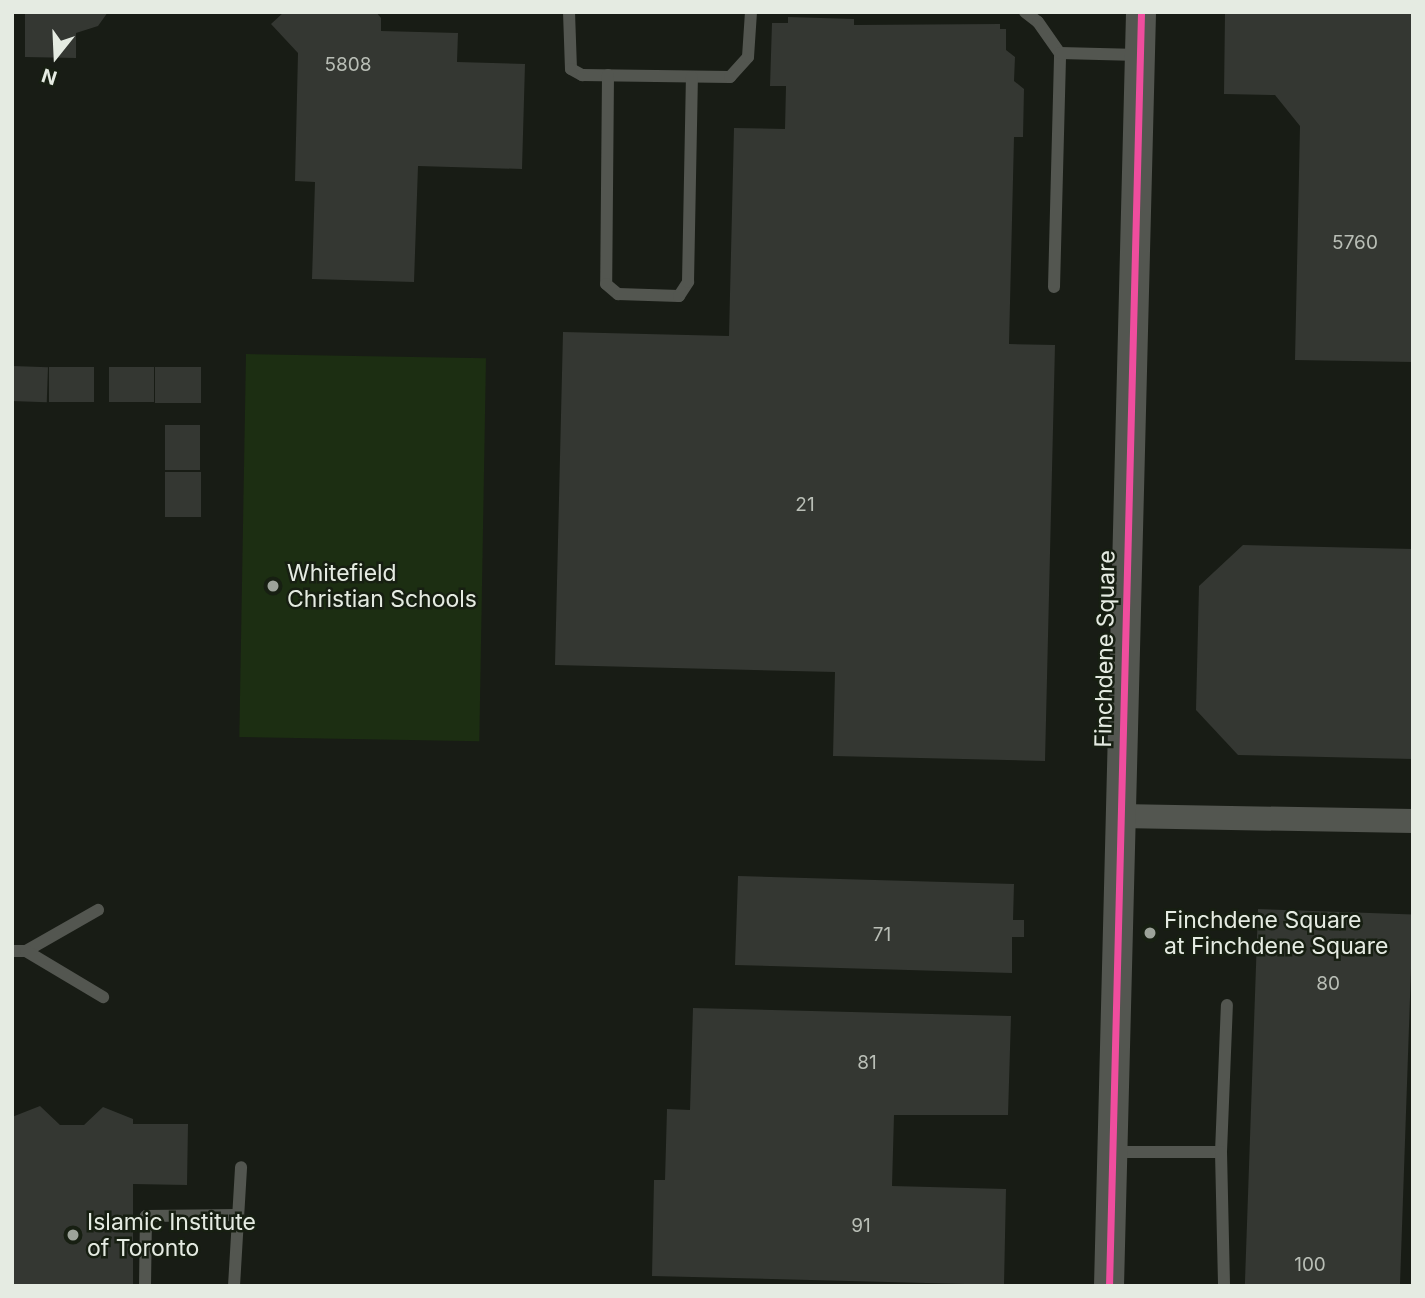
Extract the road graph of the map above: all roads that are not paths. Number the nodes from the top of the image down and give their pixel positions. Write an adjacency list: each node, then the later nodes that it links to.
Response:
1 (569, 12): 7 (lane)
2 (751, 12): 8 (lane)
3 (1025, 12): 5 (lane)
4 (1141, 12): 6 (street, Finchdene Square)
5 (1060, 53): 6 (lane); 9 (lane)
6 (1140, 55): 10 (street, Finchdene Square)
7 (608, 75): 8 (lane); 8 (lane)
8 (692, 77)
9 (1054, 287)
10 (1120, 816): 11 (street); 16 (street, Finchdene Square)
11 (1413, 821)
12 (98, 910): 13 (lane)
13 (19, 951): 14 (lane)
14 (103, 997)
15 (1227, 1005): 17 (lane)
16 (1112, 1152): 17 (lane); 22 (street, Finchdene Square)
17 (1221, 1152): 23 (lane)
18 (241, 1167): 19 (lane)
19 (237, 1215): 20 (lane); 21 (lane)
20 (145, 1286)
21 (234, 1286)
22 (1109, 1286)
23 (1224, 1286)

